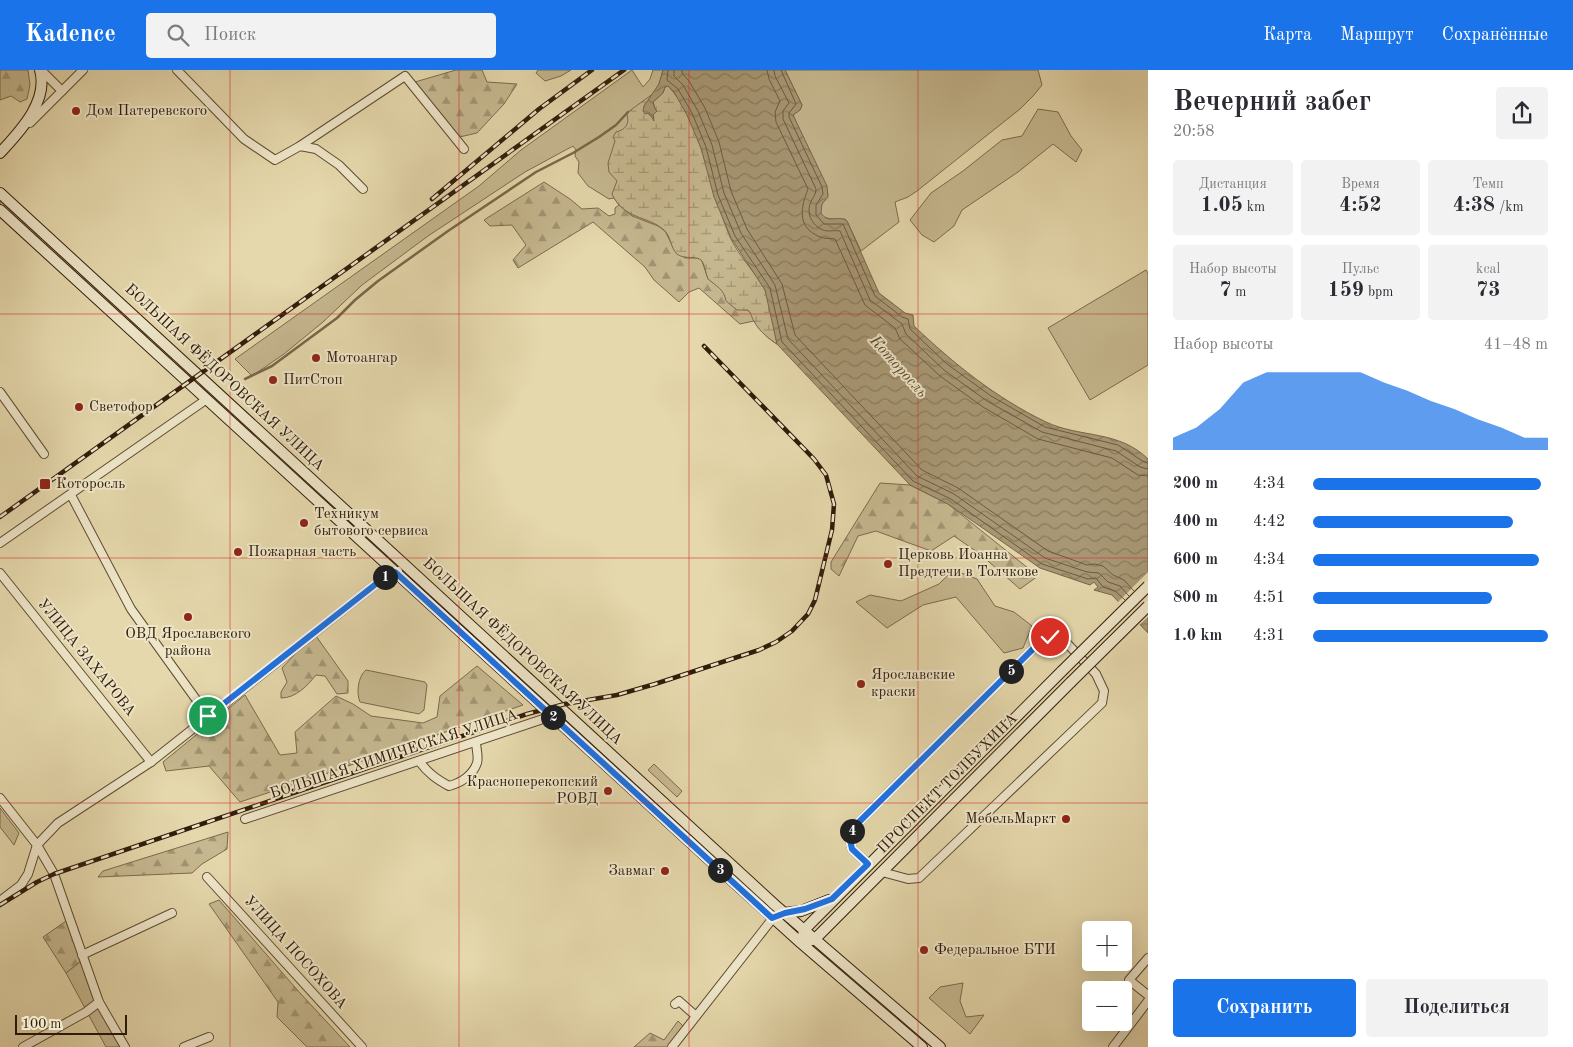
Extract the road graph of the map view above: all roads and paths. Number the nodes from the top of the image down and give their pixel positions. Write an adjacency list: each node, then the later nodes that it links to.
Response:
1 (40, 70): 4 (street); 5 (main road)
2 (83, 70): 4 (street)
3 (177, 70): 6 (street)
4 (62, 91): 5 (street)
5 (41, 104): 8 (main road)
6 (300, 146): 7 (street); 9 (street)
7 (464, 149)
8 (0, 154)
9 (362, 189)
10 (0, 194): 17 (main road, БОЛЬШАЯ ФЁДОРОВСКАЯ УЛИЦА)
11 (0, 210): 13 (main road, БОЛЬШАЯ ФЁДОРОВСКАЯ УЛИЦА)
12 (0, 392): 14 (street)
13 (207, 400): 15 (street); 19 (main road, БОЛЬШАЯ ФЁДОРОВСКАЯ УЛИЦА)
14 (44, 454)
15 (71, 495): 16 (street); 22 (street)
16 (0, 543)
17 (407, 566): 19 (street); 36 (main road, БОЛЬШАЯ ФЁДОРОВСКАЯ УЛИЦА)
18 (0, 572): 26 (street, УЛИЦА ЗАХАРОВА)
19 (395, 572): 22 (street); 23 (main road, БОЛЬШАЯ ФЁДОРОВСКАЯ УЛИЦА)
20 (1148, 586): 30 (main road, ПРОСПЕКТ ТОЛБУХИНА, bridge)
21 (1148, 606): 31 (main road, ПРОСПЕКТ ТОЛБУХИНА, bridge)
22 (208, 716): 26 (street)
23 (552, 716): 24 (street, БОЛЬШАЯ ХИМИЧЕСКАЯ УЛИЦА); 37 (main road, БОЛЬШАЯ ФЁДОРОВСКАЯ УЛИЦА)
24 (476, 742): 25 (street, БОЛЬШАЯ ХИМИЧЕСКАЯ УЛИЦА); 25 (street)
25 (420, 761): 28 (street, БОЛЬШАЯ ХИМИЧЕСКАЯ УЛИЦА)
26 (151, 762): 29 (street)
27 (0, 798): 29 (street)
28 (245, 819)
29 (37, 845): 34 (street); 43 (street)
30 (868, 864): 31 (street); 33 (main road, ПРОСПЕКТ ТОЛБУХИНА)
31 (882, 872): 38 (main road, ПРОСПЕКТ ТОЛБУХИНА)
32 (207, 877): 54 (street, УЛИЦА ПОСОХОВА)
33 (837, 896): 36 (main road); 39 (main road, ПРОСПЕКТ ТОЛБУХИНА)
34 (0, 901)
35 (172, 913): 43 (street)
36 (785, 913): 37 (street); 39 (main road, БОЛЬШАЯ ФЁДОРОВСКАЯ УЛИЦА)
37 (772, 918): 41 (main road, БОЛЬШАЯ ФЁДОРОВСКАЯ УЛИЦА); 49 (street)
38 (834, 919): 40 (main road, ПРОСПЕКТ ТОЛБУХИНА); 42 (main road)
39 (804, 930): 40 (main road, БОЛЬШАЯ ФЁДОРОВСКАЯ УЛИЦА); 41 (main road)
40 (814, 939): 41 (main road, ПРОСПЕКТ ТОЛБУХИНА); 42 (main road, БОЛЬШАЯ ФЁДОРОВСКАЯ УЛИЦА)
41 (801, 944): 56 (main road, БОЛЬШАЯ ФЁДОРОВСКАЯ УЛИЦА)
42 (830, 952): 57 (main road, БОЛЬШАЯ ФЁДОРОВСКАЯ УЛИЦА)
43 (82, 955): 47 (street)
44 (1148, 958): 45 (street)
45 (1148, 995)
46 (1148, 1001): 58 (street)
47 (99, 1002): 51 (street); 52 (street)
48 (675, 1004): 49 (street)
49 (696, 1016): 55 (street)
50 (209, 1037): 53 (street)
51 (23, 1047)
52 (126, 1047)
53 (184, 1047)
54 (362, 1047)
55 (672, 1047)
56 (922, 1047)
57 (940, 1047)
58 (1112, 1047)

